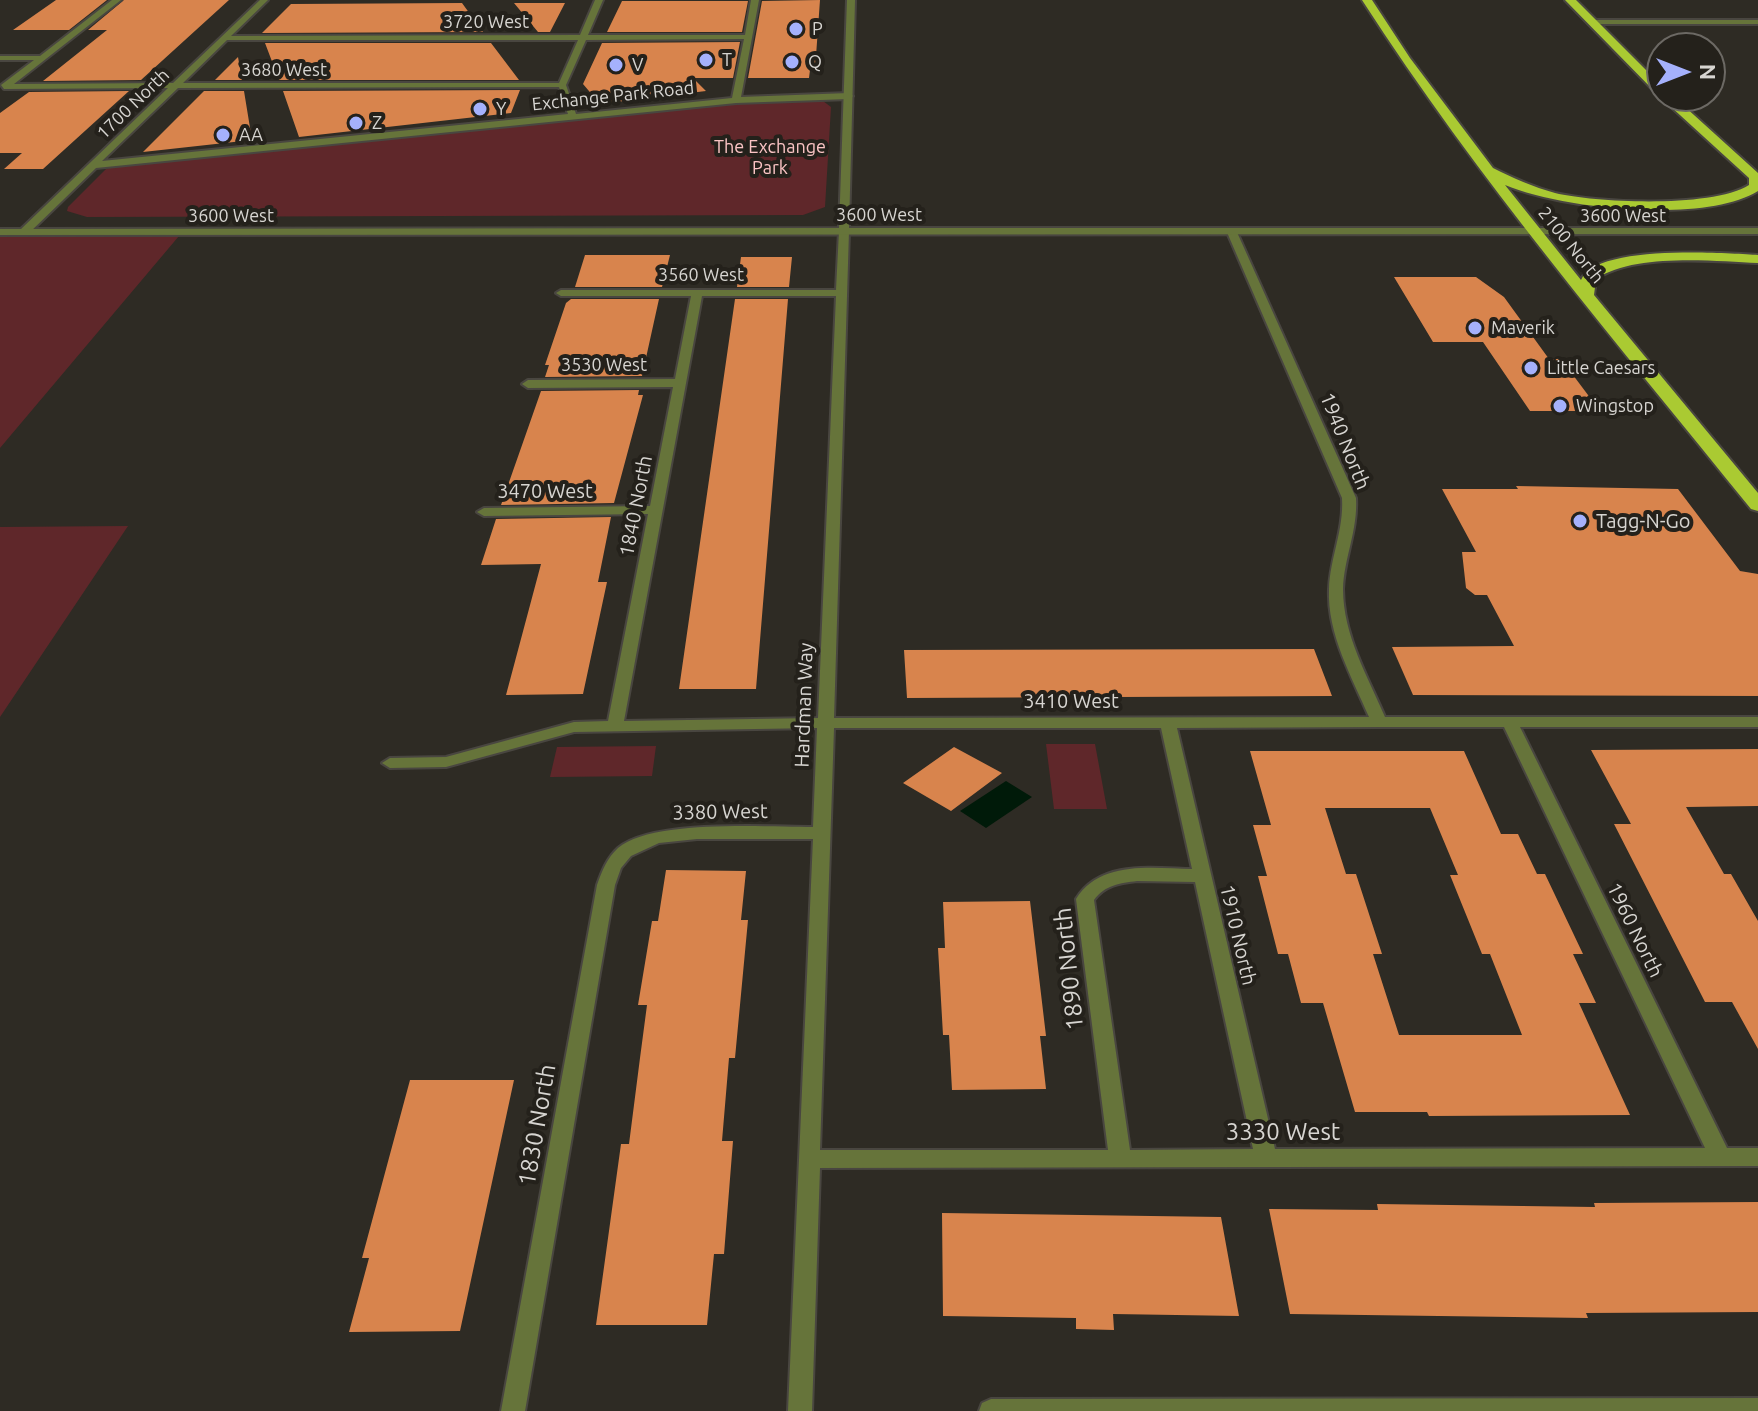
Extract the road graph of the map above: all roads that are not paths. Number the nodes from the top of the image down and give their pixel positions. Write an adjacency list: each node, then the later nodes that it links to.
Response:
1 (117, 0): 14 (street)
2 (264, 0): 11 (street, 1700 North)
3 (599, 0): 12 (street)
4 (755, 0): 10 (street)
5 (851, 0): 19 (street, Hardman Way)
6 (1367, 0): 24 (highway, 2100 North)
7 (1570, 0): 8 (highway)
8 (1592, 22): 9 (street); 15 (highway)
9 (1758, 22)
10 (748, 37): 12 (street, 3720 West); 20 (street)
11 (225, 38): 12 (street, 3720 West); 17 (street, 1700 North)
12 (582, 38): 16 (street)
13 (0, 58): 14 (street)
14 (42, 58): 18 (street)
15 (1646, 76)
16 (562, 85): 17 (street, 3680 West); 22 (street)
17 (176, 86): 18 (street, 3680 West); 23 (street, 1700 North)
18 (3, 88)
19 (849, 96): 20 (street, Exchange Park Road); 27 (street, Hardman Way)
20 (736, 100): 22 (street, Exchange Park Road)
21 (1684, 112): 25 (highway)
22 (573, 117): 23 (street, Exchange Park Road)
23 (94, 165): 30 (street, 1700 North)
24 (1485, 168): 25 (highway); 31 (highway, 2100 North)
25 (1757, 179)
26 (1231, 230): 27 (street, 3600 West); 31 (street, 3600 West); 45 (street, 1940 North)
27 (844, 231): 30 (street, 3600 West); 35 (street, Hardman Way)
28 (1758, 231): 31 (street, 3600 West)
29 (0, 232): 30 (street, 3600 West)
30 (24, 232)
31 (1534, 232): 36 (highway, 2100 North)
32 (1758, 259): 36 (highway)
33 (561, 293): 34 (street, 3560 West)
34 (697, 293): 35 (street, 3560 West); 37 (street, 1840 North)
35 (842, 293): 43 (street, Hardman Way)
36 (1586, 296): 39 (highway, 2100 North)
37 (680, 383): 38 (street, 3530 West); 40 (street, 1840 North)
38 (528, 384)
39 (1758, 505)
40 (655, 510): 41 (street, 3470 West); 47 (street, 1840 North)
41 (484, 512)
42 (1758, 722): 46 (street, 3410 West)
43 (825, 723): 44 (street, 3410 West); 47 (street, 3410 West); 49 (street, Hardman Way)
44 (1168, 723): 45 (street, 3410 West); 51 (street, 1910 North)
45 (1379, 723): 46 (street, 3410 West)
46 (1510, 723): 52 (street, 1960 North)
47 (615, 726): 48 (street, 3410 West)
48 (390, 763)
49 (822, 833): 50 (street, 3380 West); 56 (street, Hardman Way)
50 (623, 852): 59 (street, 1830 North)
51 (1202, 876): 54 (street, 1890 North); 55 (street, 1910 North)
52 (1720, 1157): 53 (street, 3330 West); 55 (street, 3330 West)
53 (1758, 1157)
54 (1120, 1158): 55 (street, 3330 West); 56 (street, 3330 West)
55 (1266, 1158)
56 (809, 1159): 60 (street, Hardman Way)
57 (1612, 1410): 58 (street); 61 (street)
58 (1758, 1410)
59 (513, 1411)
60 (800, 1411)
61 (991, 1411)

